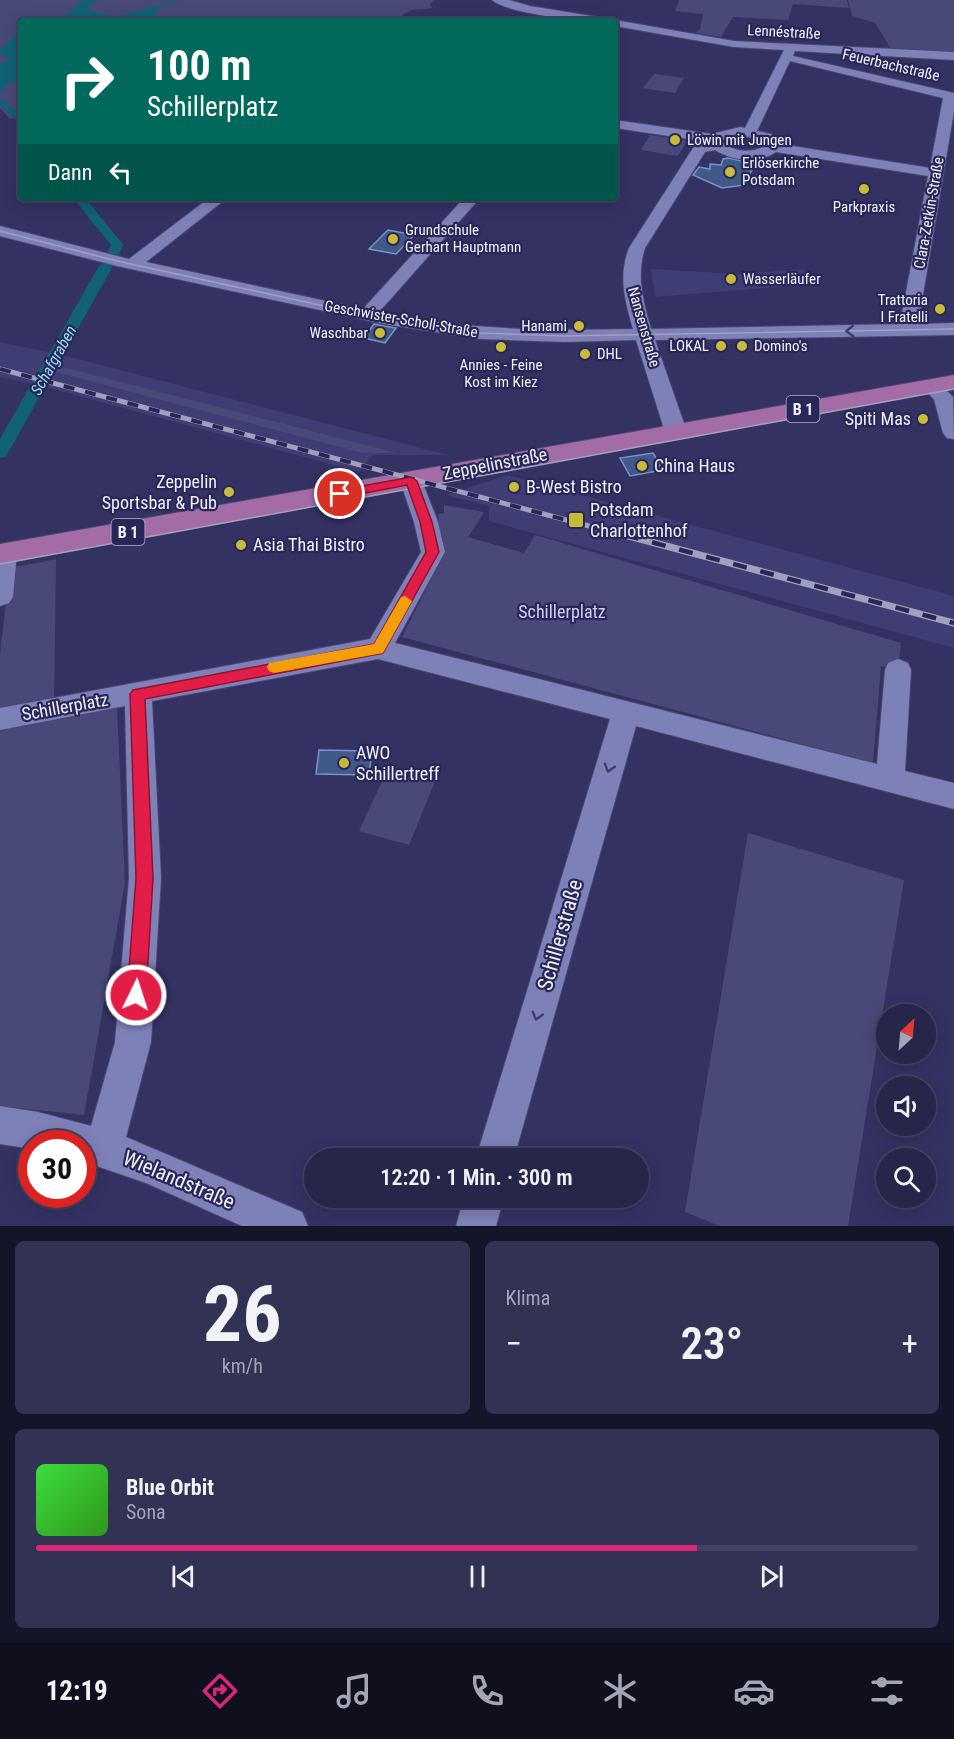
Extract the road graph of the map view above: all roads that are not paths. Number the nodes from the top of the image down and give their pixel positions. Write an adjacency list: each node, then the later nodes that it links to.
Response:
1 (484, 1): 2 (street)
2 (503, 3): 3 (street)
3 (587, 18)
4 (618, 23): 5 (street, Lennéstraße)
5 (628, 25): 6 (street); 7 (street, Lennéstraße)
6 (618, 37)
7 (734, 44): 8 (street, Feuerbachstraße)
8 (788, 52): 9 (street, Lennéstraße); 10 (street, Feuerbachstraße); 12 (street)
9 (954, 56)
10 (952, 96): 15 (street, Clara-Zetkin-Straße)
11 (618, 125): 13 (street)
12 (750, 132): 13 (street); 14 (street)
13 (716, 143): 14 (street); 23 (street, Nansenstraße)
14 (773, 147): 15 (street)
15 (936, 173): 22 (street, Clara-Zetkin-Straße)
16 (214, 201): 19 (street)
17 (469, 201): 20 (street)
18 (0, 231): 19 (street, Geschwister-Scholl-Straße)
19 (117, 261): 20 (street, Geschwister-Scholl-Straße)
20 (367, 315): 23 (street, Geschwister-Scholl-Straße)
21 (954, 329): 22 (street, Geschwister-Scholl-Straße)
22 (908, 330): 23 (street, Geschwister-Scholl-Straße, one-way to 23)
23 (645, 335): 25 (street, Nansenstraße)
24 (943, 384): 25 (main road, Zeppelinstraße / B 1); 26 (street)
25 (676, 432): 27 (main road, Zeppelinstraße / B 1)
26 (954, 434)
27 (411, 481): 28 (main road, Zeppelinstraße / B 1); 30 (street)
28 (3, 554): 29 (street)
29 (0, 597)
30 (378, 649): 32 (street, Schillerplatz); 33 (street, Schillerplatz)
31 (898, 670): 35 (street)
32 (138, 694): 34 (street, Schillerplatz); 38 (street, Wielandstraße)
33 (626, 712): 35 (street, Schillerplatz); 39 (street, Schillerstraße, one-way to 39)
34 (0, 719)
35 (891, 780): 36 (street, Schillerplatz)
36 (954, 796)
37 (0, 1125): 38 (street, Wielandstraße)
38 (104, 1147): 41 (street, Wielandstraße)
39 (498, 1148)
40 (481, 1208): 42 (street)
41 (288, 1226)
42 (476, 1226)

